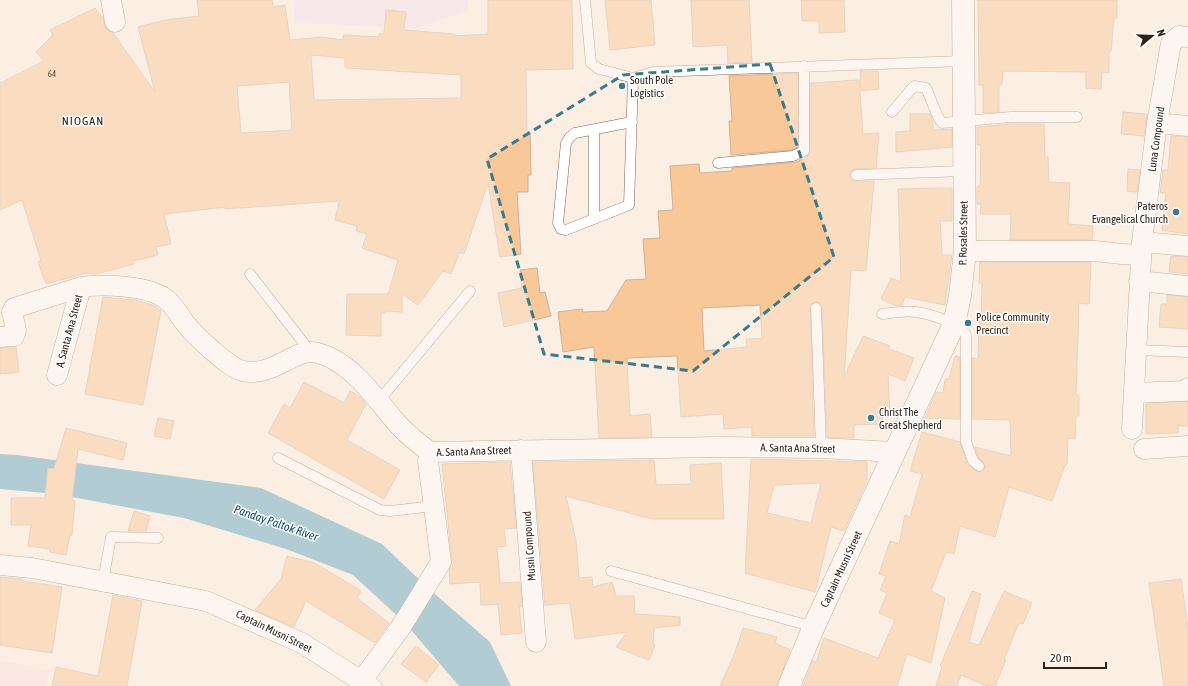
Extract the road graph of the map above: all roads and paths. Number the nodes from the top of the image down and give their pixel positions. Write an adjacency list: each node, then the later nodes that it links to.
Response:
1 (111, 0): 4 (street)
2 (585, 0): 8 (lane)
3 (963, 0): 6 (street, P. Rosales Street)
4 (115, 22)
5 (1188, 37): 13 (street, Luna Compound)
6 (963, 61): 7 (lane); 12 (street, P. Rosales Street)
7 (804, 66): 8 (lane); 16 (lane)
8 (633, 78): 11 (lane)
9 (892, 112): 12 (lane)
10 (1077, 117): 12 (lane)
11 (632, 122): 15 (lane); 19 (lane)
12 (964, 122): 17 (street, P. Rosales Street)
13 (1157, 123): 14 (street); 21 (street, Luna Compound)
14 (1188, 126)
15 (594, 130): 19 (lane); 19 (lane)
16 (718, 163)
17 (963, 171): 18 (lane); 22 (street, P. Rosales Street)
18 (856, 175)
19 (594, 218)
20 (1188, 246): 21 (street)
21 (1135, 250): 22 (street); 24 (street, Luna Compound)
22 (965, 251): 30 (street, P. Rosales Street)
23 (250, 274): 33 (lane)
24 (1139, 281): 25 (street); 32 (street, Luna Compound)
25 (1188, 286)
26 (80, 287): 31 (street, A. Santa Ana Street); 33 (street, A. Santa Ana Street); 35 (street, A. Santa Ana Street)
27 (470, 291): 38 (lane)
28 (816, 308): 41 (lane)
29 (882, 314): 30 (lane)
30 (954, 324): 45 (street, P. Rosales Street); 47 (lane)
31 (0, 337)
32 (1136, 350): 34 (lane); 37 (street, Luna Compound)
33 (310, 351): 38 (street, A. Santa Ana Street)
34 (1188, 352)
35 (57, 375)
36 (1188, 388): 37 (street)
37 (1134, 393): 39 (street, Luna Compound)
38 (378, 402): 44 (street, A. Santa Ana Street)
39 (1132, 429)
40 (1188, 446): 42 (street)
41 (821, 448): 43 (street, A. Santa Ana Street); 45 (street, A. Santa Ana Street)
42 (1144, 449)
43 (521, 450): 44 (street, A. Santa Ana Street); 54 (street, Musni Compound)
44 (430, 452): 48 (street, Captain Musni Street)
45 (894, 452): 53 (street, Captain Musni Street)
46 (278, 458): 48 (lane)
47 (979, 466)
48 (434, 506): 55 (street, Captain Musni Street)
49 (158, 538): 52 (lane)
50 (0, 565): 52 (street, Captain Musni Street)
51 (611, 571): 53 (lane)
52 (103, 581): 55 (street, Captain Musni Street)
53 (814, 627): 56 (street, Captain Musni Street)
54 (536, 642)
55 (371, 682)
56 (789, 686)

